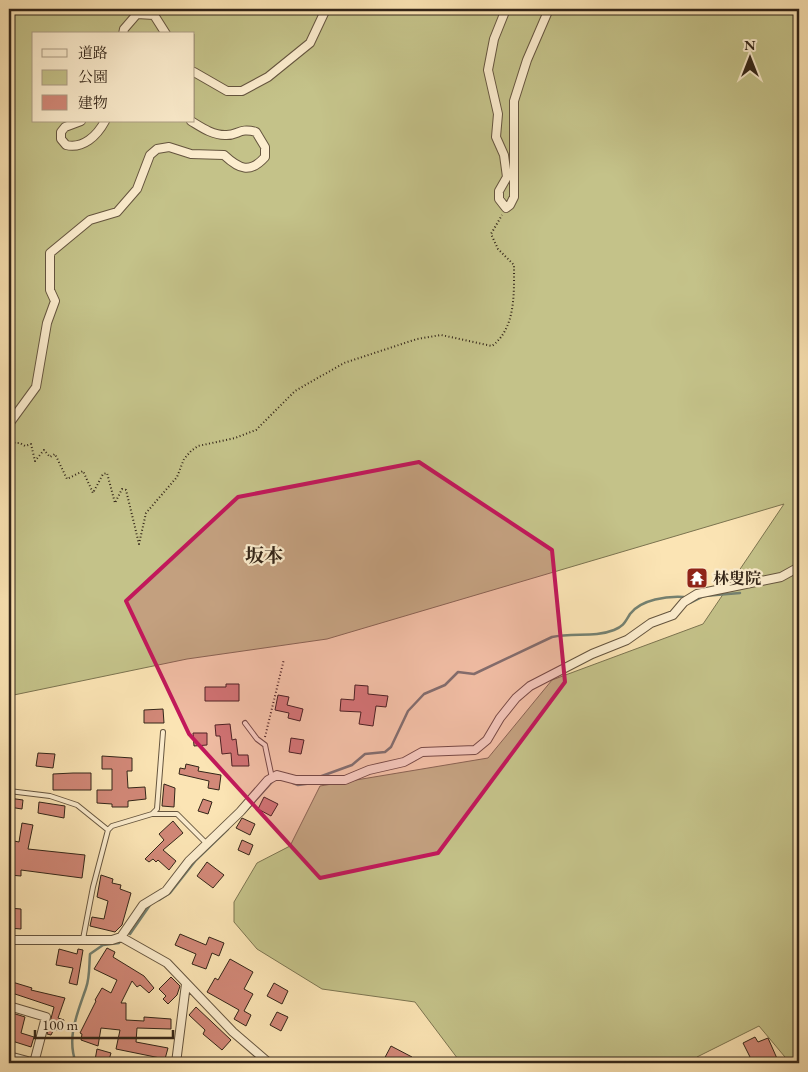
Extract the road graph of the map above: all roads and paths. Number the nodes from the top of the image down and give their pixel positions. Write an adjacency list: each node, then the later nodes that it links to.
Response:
1 (326, 9): 6 (street)
2 (506, 9): 10 (street)
3 (549, 9): 10 (street)
4 (123, 32): 5 (street)
5 (165, 32)
6 (195, 73)
7 (78, 122): 8 (street)
8 (104, 122)
9 (193, 122): 11 (street)
10 (506, 208): 12 (path)
11 (9, 424)
12 (9, 438)
13 (799, 567): 18 (street)
14 (284, 659): 17 (path)
15 (245, 722): 17 (lane)
16 (163, 732): 20 (lane)
17 (265, 745): 18 (lane)
18 (272, 778): 22 (street)
19 (9, 791): 21 (lane)
20 (152, 814): 21 (lane); 22 (lane)
21 (108, 830): 24 (lane)
22 (207, 844): 23 (street)
23 (121, 937): 24 (street); 26 (street)
24 (83, 939): 25 (street)
25 (9, 940)
26 (186, 984): 30 (street); 31 (street)
27 (9, 1006): 29 (street)
28 (9, 1056): 29 (street)
29 (35, 1063)
30 (176, 1063)
31 (268, 1063)

